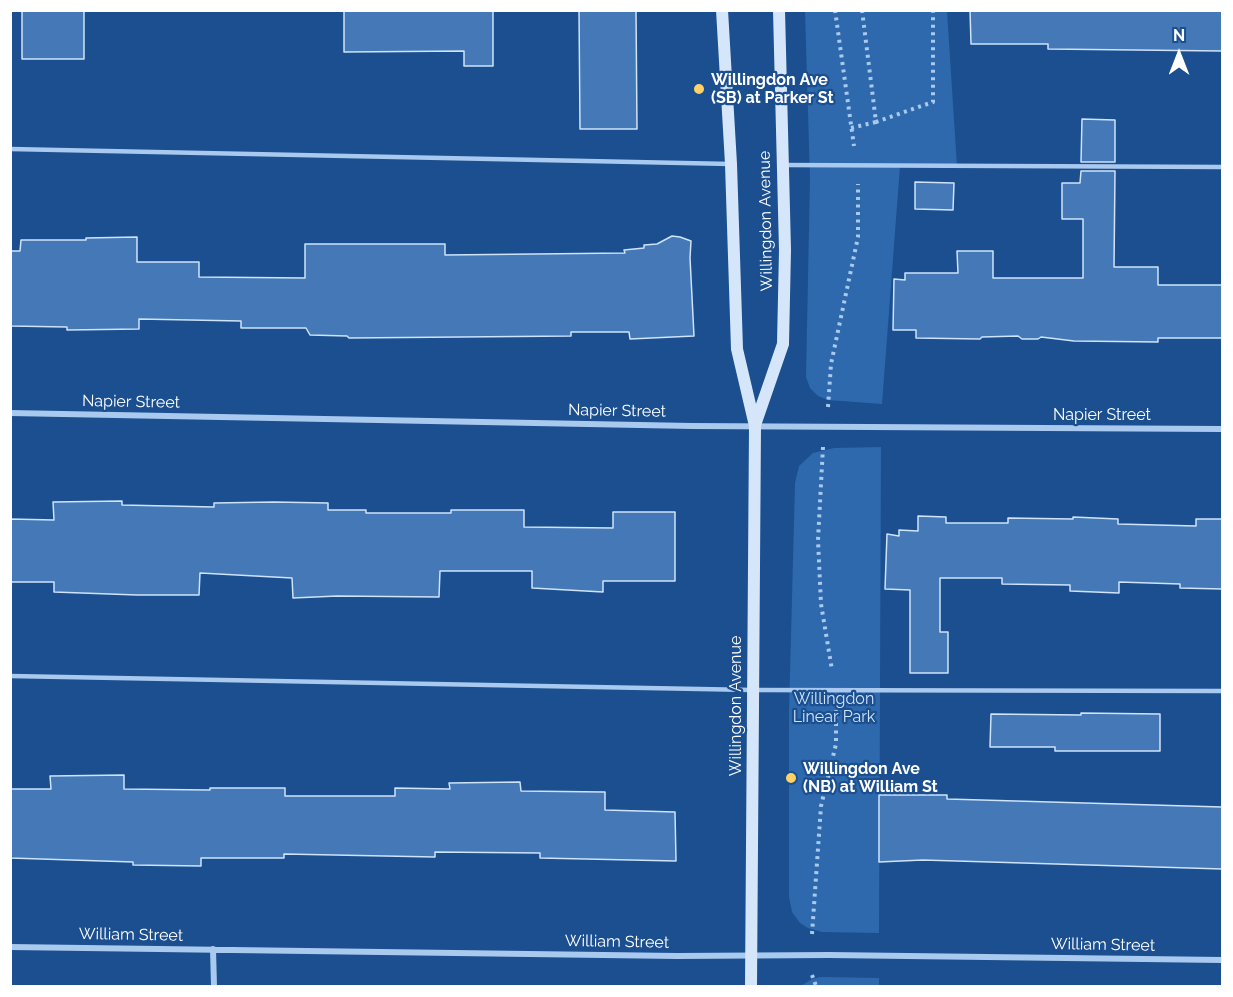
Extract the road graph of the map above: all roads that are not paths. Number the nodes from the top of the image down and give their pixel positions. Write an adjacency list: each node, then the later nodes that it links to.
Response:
1 (722, 10): 4 (main road, Willingdon Avenue)
2 (779, 10): 5 (main road, Willingdon Avenue)
3 (10, 149): 4 (lane)
4 (730, 164): 8 (main road, Willingdon Avenue)
5 (782, 165): 6 (lane); 8 (main road, Willingdon Avenue)
6 (1222, 167)
7 (10, 413): 8 (street, Napier Street)
8 (755, 426): 9 (street, Napier Street); 11 (main road, Willingdon Avenue)
9 (1222, 429)
10 (10, 676): 11 (lane)
11 (752, 690): 12 (lane); 15 (main road, Willingdon Avenue)
12 (1222, 691)
13 (10, 947): 14 (street, William Street)
14 (213, 949): 15 (street, William Street); 17 (street)
15 (751, 955): 16 (street, William Street); 18 (main road, Willingdon Avenue)
16 (1222, 960)
17 (214, 987)
18 (751, 987)

